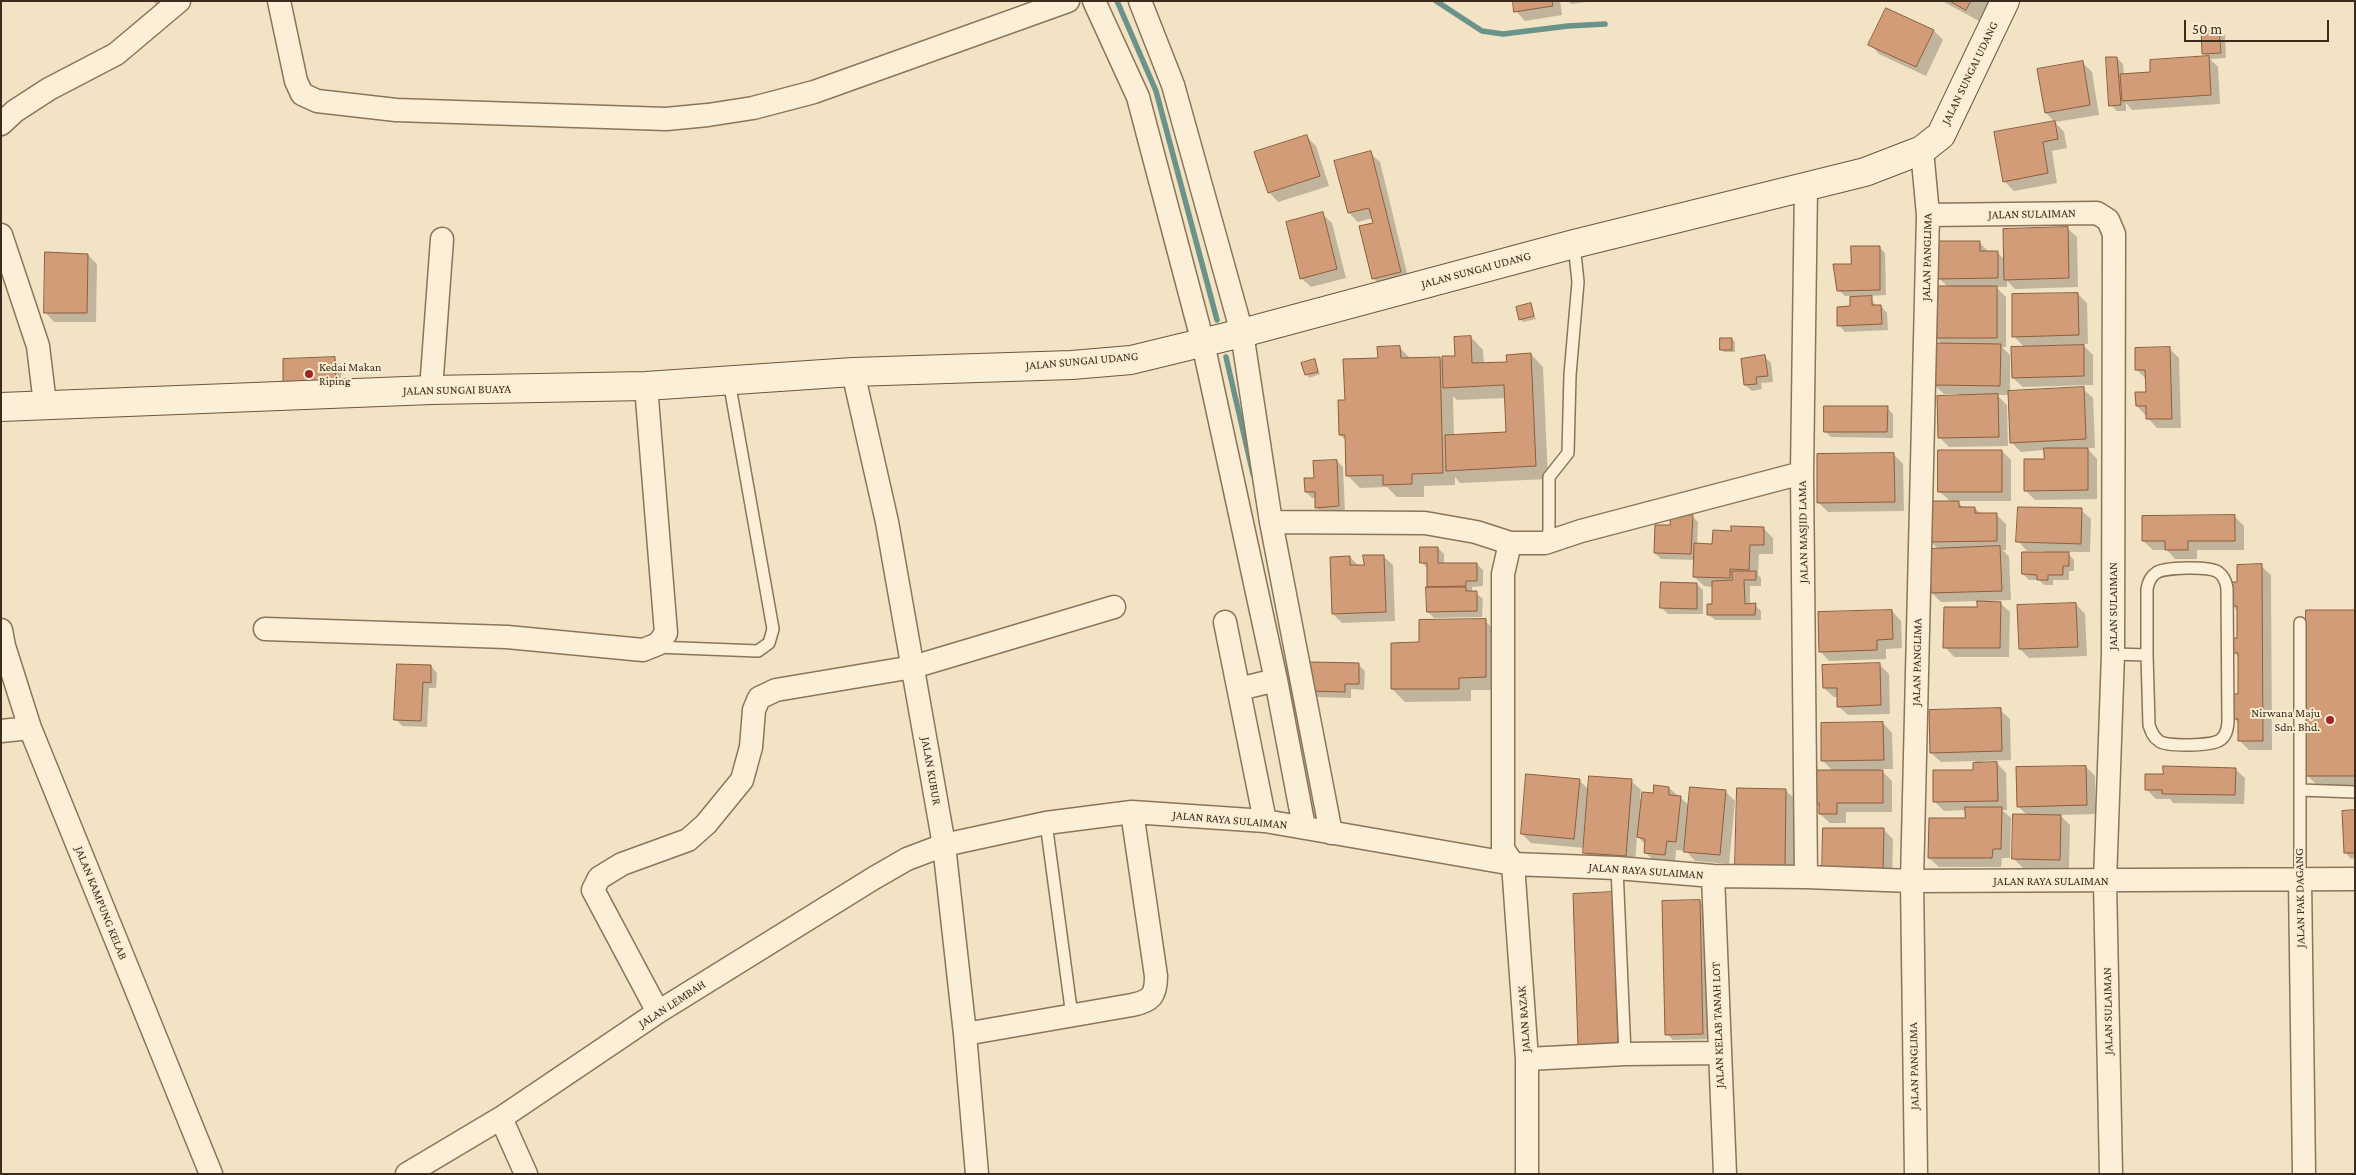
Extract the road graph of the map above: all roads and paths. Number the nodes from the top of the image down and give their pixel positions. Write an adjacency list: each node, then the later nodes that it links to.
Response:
1 (179, 1): 7 (street)
2 (279, 1): 3 (street)
3 (1068, 1)
4 (1094, 1): 15 (street)
5 (1140, 1): 14 (street)
6 (2005, 1): 8 (street, JALAN SUNGAI UDANG)
7 (1, 124)
8 (1922, 150): 9 (street, JALAN SUNGAI UDANG); 10 (street, JALAN PANGLIMA)
9 (1806, 187): 13 (street, JALAN SUNGAI UDANG); 22 (street, JALAN MASJID LAMA)
10 (1928, 215): 32 (street, JALAN SULAIMAN); 53 (street, JALAN PANGLIMA)
11 (1, 235): 20 (street)
12 (442, 239): 19 (street)
13 (1574, 244): 14 (street, JALAN SUNGAI UDANG); 25 (lane)
14 (1242, 333): 15 (street, JALAN SUNGAI UDANG); 23 (street)
15 (1203, 343): 16 (street, JALAN SUNGAI UDANG); 35 (street)
16 (853, 372): 17 (street, JALAN SUNGAI BUAYA); 34 (street, JALAN KUBUR)
17 (729, 381): 18 (street, JALAN SUNGAI BUAYA); 31 (lane)
18 (646, 386): 19 (street, JALAN SUNGAI BUAYA); 31 (street)
19 (431, 390): 20 (street, JALAN SUNGAI BUAYA)
20 (45, 404): 21 (street, JALAN SUNGAI BUAYA)
21 (1, 407)
22 (1802, 473): 25 (street); 50 (street, JALAN MASJID LAMA)
23 (1272, 522): 24 (street); 45 (street)
24 (1510, 543): 25 (street); 47 (street)
25 (1545, 543)
26 (1114, 607): 34 (street)
27 (1225, 622): 36 (street)
28 (2300, 623): 39 (lane, JALAN PAK DAGANG)
29 (265, 629): 31 (street)
30 (1, 630): 37 (street, JALAN KAMPUNG KELAB)
31 (653, 646)
32 (2113, 654): 33 (lane); 54 (street, JALAN SULAIMAN)
33 (2147, 655): 33 (lane)
34 (913, 666): 46 (street, JALAN KUBUR); 55 (street)
35 (1276, 680): 36 (street); 44 (street)
36 (1239, 689): 42 (street)
37 (30, 728): 38 (street); 62 (street, JALAN KAMPUNG KELAB)
38 (1, 731)
39 (2300, 790): 40 (lane); 51 (lane, JALAN PAK DAGANG)
40 (2355, 792)
41 (1132, 812): 42 (street, JALAN RAYA SULAIMAN); 43 (street, JALAN RAYA SULAIMAN); 56 (street)
42 (1265, 821): 44 (street, JALAN RAYA SULAIMAN)
43 (1046, 823): 46 (street, JALAN RAYA SULAIMAN); 56 (lane)
44 (1304, 827): 45 (street, JALAN RAYA SULAIMAN)
45 (1331, 833): 47 (street, JALAN RAYA SULAIMAN)
46 (944, 845): 55 (street, JALAN LEMBAH); 57 (street, JALAN KUBUR)
47 (1513, 864): 48 (street, JALAN RAYA SULAIMAN); 60 (street, JALAN RAZAK)
48 (1617, 868): 49 (street, JALAN RAYA SULAIMAN); 59 (lane)
49 (1713, 876): 50 (street, JALAN RAYA SULAIMAN); 58 (street, JALAN KELAB TANAH LOT)
50 (1806, 877): 53 (street, JALAN RAYA SULAIMAN)
51 (2300, 879): 52 (street, JALAN RAYA SULAIMAN); 54 (street, JALAN RAYA SULAIMAN); 70 (street, JALAN PAK DAGANG)
52 (2355, 879)
53 (1912, 881): 54 (street, JALAN RAYA SULAIMAN); 68 (street, JALAN PANGLIMA)
54 (2105, 882): 69 (street, JALAN SULAIMAN)
55 (658, 1012): 61 (street, JALAN LEMBAH)
56 (1072, 1016): 57 (street)
57 (965, 1034): 65 (street, JALAN KUBUR)
58 (1719, 1053): 59 (street); 67 (street, JALAN KELAB TANAH LOT)
59 (1625, 1054): 60 (street)
60 (1527, 1059): 66 (street, JALAN RAZAK)
61 (501, 1118): 63 (street, JALAN LEMBAH); 64 (street)
62 (211, 1174)
63 (407, 1174)
64 (526, 1174)
65 (977, 1174)
66 (1527, 1174)
67 (1725, 1174)
68 (1916, 1174)
69 (2111, 1174)
70 (2304, 1174)

